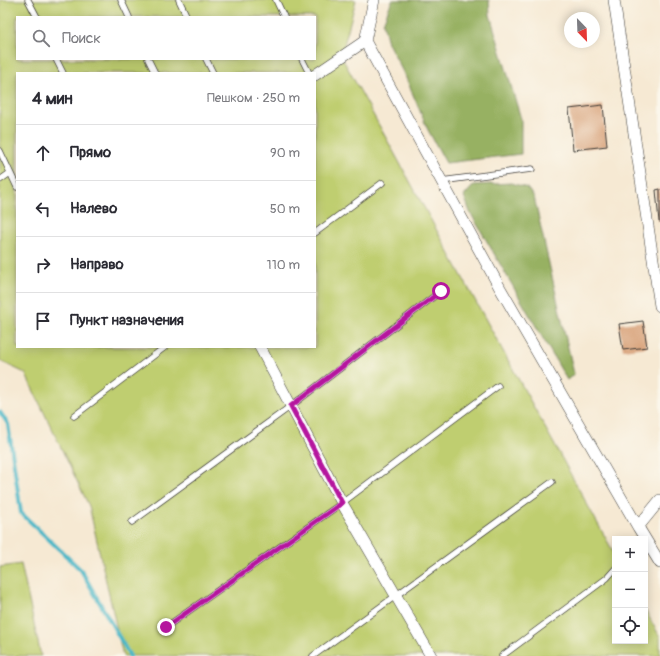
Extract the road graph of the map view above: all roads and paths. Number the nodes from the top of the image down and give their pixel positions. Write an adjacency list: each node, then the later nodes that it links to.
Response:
1 (28, 0): 7 (lane)
2 (121, 0): 8 (lane)
3 (179, 0): 9 (lane)
4 (276, 0): 10 (lane)
5 (374, 0): 11 (street)
6 (614, 0): 30 (street)
7 (36, 16)
8 (129, 16)
9 (187, 16)
10 (284, 16)
11 (365, 41): 20 (street); 25 (street)
12 (56, 60): 16 (lane)
13 (148, 60): 17 (lane)
14 (206, 60): 18 (lane)
15 (302, 60): 19 (lane)
16 (62, 72)
17 (154, 72)
18 (212, 72)
19 (308, 72)
20 (316, 74)
21 (0, 151): 23 (lane)
22 (532, 169): 25 (lane)
23 (10, 173): 24 (lane); 27 (lane)
24 (0, 180)
25 (441, 180): 40 (street)
26 (382, 183): 28 (lane)
27 (16, 185)
28 (316, 232)
29 (441, 291): 34 (lane)
30 (660, 306)
31 (164, 348): 35 (lane)
32 (261, 348): 34 (street)
33 (498, 386): 38 (lane)
34 (291, 406): 38 (street); 39 (lane)
35 (74, 416)
36 (552, 482): 43 (lane)
37 (660, 500): 40 (street)
38 (342, 503): 43 (street); 44 (lane)
39 (132, 522)
40 (640, 534): 41 (street)
41 (660, 563)
42 (612, 572): 47 (lane)
43 (396, 596): 45 (lane); 46 (street)
44 (166, 627)
45 (313, 656)
46 (431, 656)
47 (502, 656)

